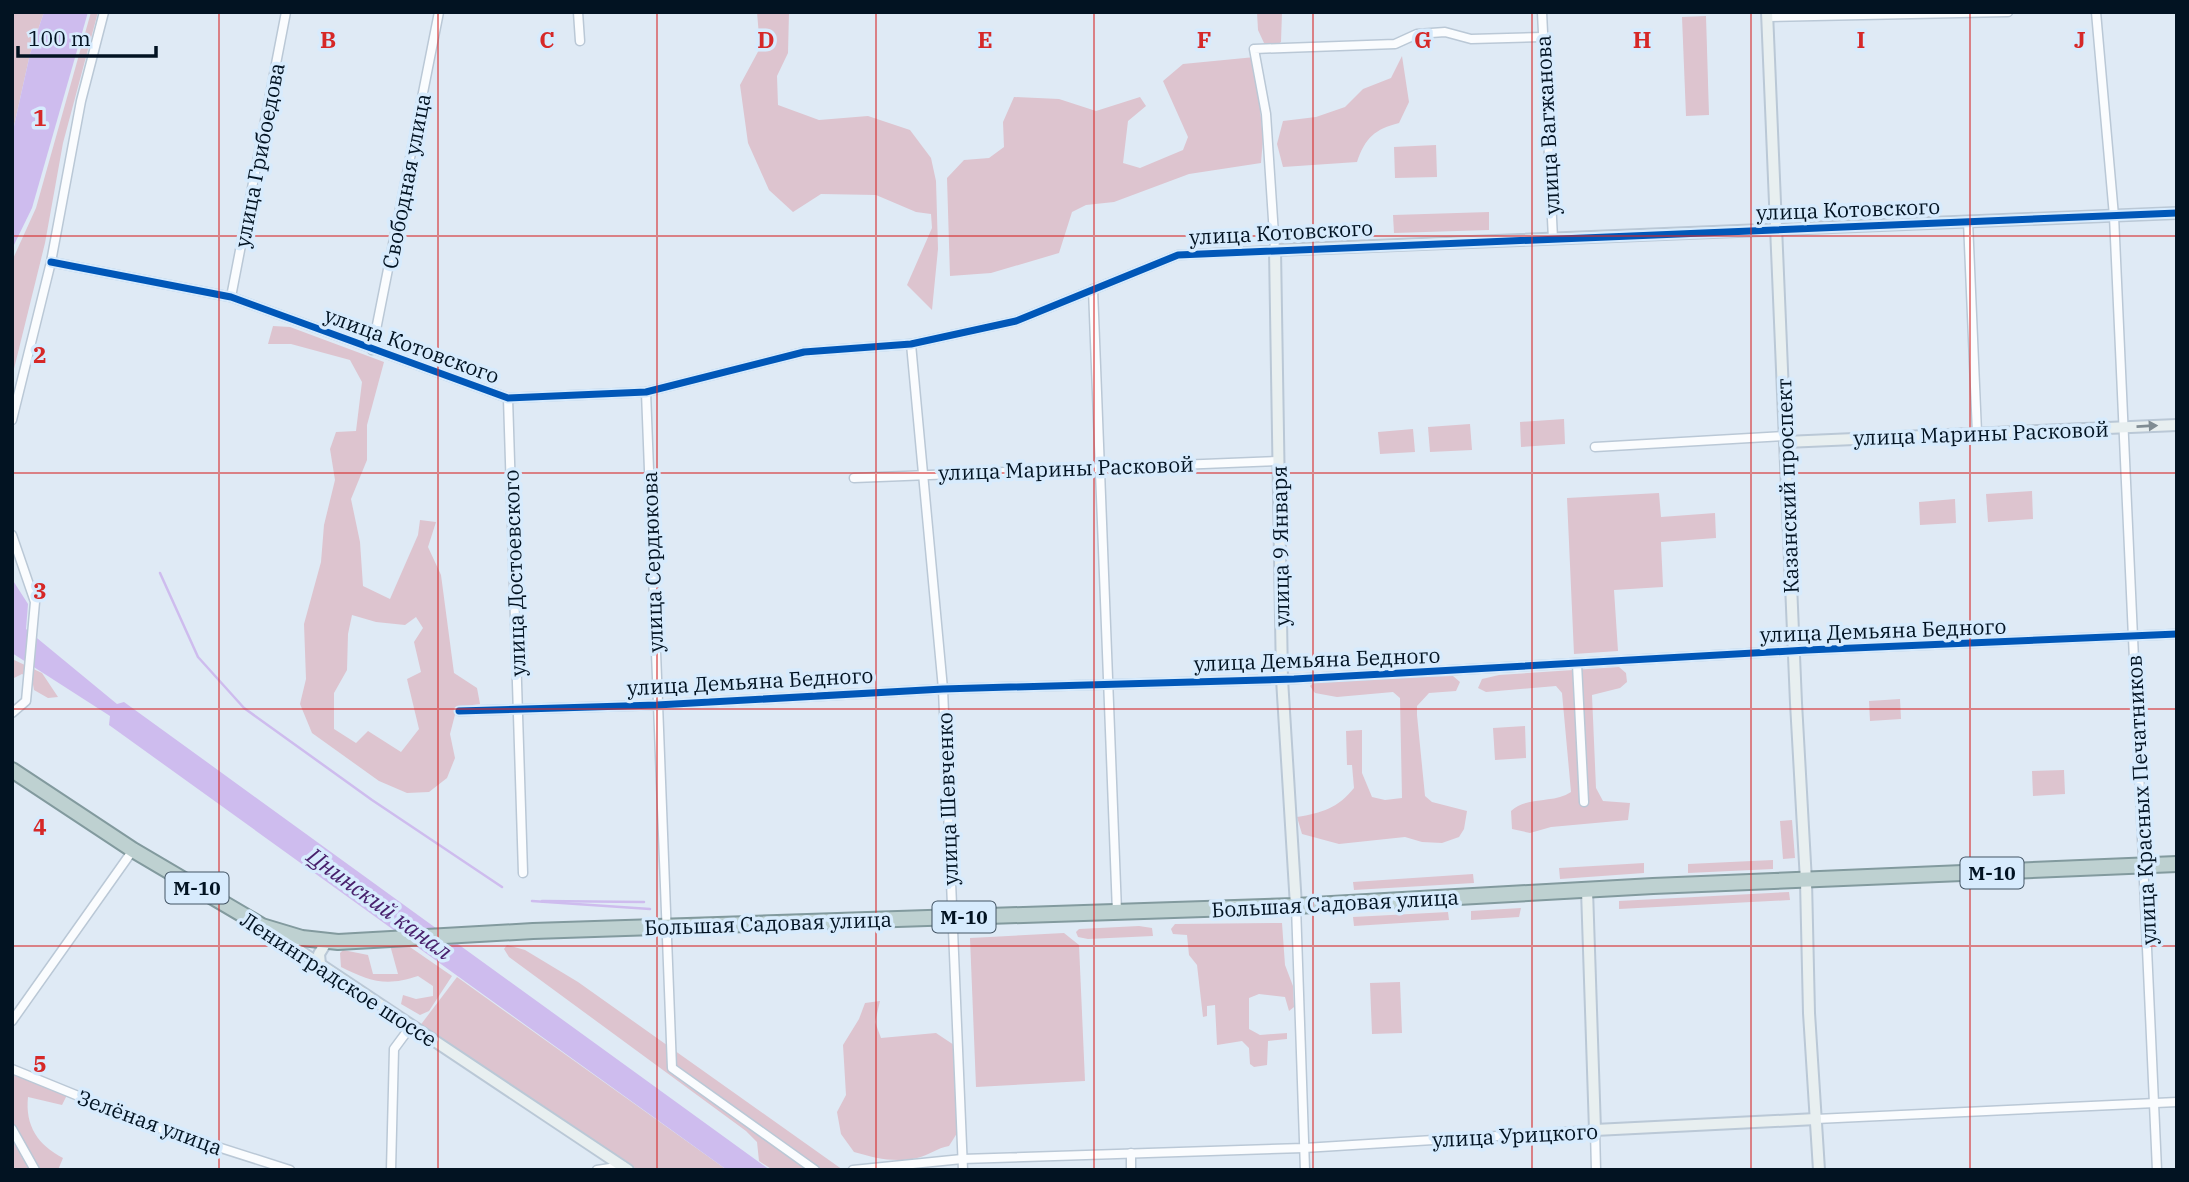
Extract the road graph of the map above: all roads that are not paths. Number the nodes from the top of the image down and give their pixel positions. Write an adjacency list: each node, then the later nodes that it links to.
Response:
1 (104, 12): 17 (street)
2 (286, 12): 19 (street, улица Грибоедова)
3 (439, 12): 21 (street, Свободная улица)
4 (578, 12): 10 (street)
5 (1542, 12): 9 (street, улица Вагжанова)
6 (2008, 12): 8 (street)
7 (2096, 12): 12 (street, улица Красных Печатников)
8 (1767, 15): 14 (street, Казанский проспект)
9 (1542, 37): 15 (street, улица Вагжанова); 16 (street, улица 9 Января)
10 (580, 41)
11 (2177, 213): 12 (street, улица Котовского)
12 (2114, 216): 13 (street, улица Котовского); 26 (street, улица Красных Печатников)
13 (1968, 221): 14 (street, улица Котовского); 27 (street)
14 (1776, 229): 15 (street, улица Котовского); 28 (street, Казанский проспект)
15 (1553, 239): 16 (street, улица Котовского)
16 (1275, 250): 18 (street, улица Котовского); 30 (street, улица 9 Января)
17 (51, 262): 19 (street, улица Котовского); 24 (street)
18 (1093, 289): 20 (street, улица Котовского); 31 (street)
19 (231, 297): 21 (street, улица Котовского)
20 (911, 344): 22 (street, улица Котовского); 32 (street, улица Шевченко)
21 (372, 350): 23 (street, улица Котовского)
22 (646, 392): 23 (street, улица Котовского); 42 (street, улица Сердюкова)
23 (508, 398): 43 (street, улица Достоевского)
24 (12, 420)
25 (2177, 425): 26 (street, улица Марины Расковой, one-way to 25)
26 (2123, 427): 27 (street, улица Марины Расковой); 36 (street, улица Красных Печатников)
27 (1977, 433): 28 (street, улица Марины Расковой)
28 (1785, 439): 29 (street, улица Марины Расковой); 37 (street, Казанский проспект)
29 (1595, 447)
30 (1279, 461): 31 (street, улица Марины Расковой); 39 (street, улица 9 Января)
31 (1101, 468): 32 (street, улица Марины Расковой); 40 (street)
32 (923, 474): 33 (street, улица Марины Расковой); 41 (street, улица Шевченко)
33 (854, 478)
34 (12, 535): 45 (street)
35 (2177, 634): 36 (street, улица Демьяна Бедного)
36 (2133, 637): 37 (street, улица Демьяна Бедного); 50 (street, улица Красных Печатников)
37 (1794, 650): 38 (street, улица Демьяна Бедного); 52 (street, Казанский проспект)
38 (1577, 664): 39 (street, улица Демьяна Бедного); 47 (street)
39 (1282, 679): 40 (street, улица Демьяна Бедного); 54 (street, улица 9 Января)
40 (1111, 685): 41 (street, улица Демьяна Бедного); 55 (street)
41 (943, 689): 42 (street, улица Демьяна Бедного); 56 (street, улица Шевченко)
42 (657, 705): 43 (street, улица Демьяна Бедного); 58 (street, улица Сердюкова)
43 (518, 707): 44 (street, улица Демьяна Бедного); 51 (street, улица Достоевского)
44 (459, 710)
45 (12, 713)
46 (12, 770): 48 (highway, Ленинградское шоссе / М-10)
47 (1584, 802)
48 (133, 850): 57 (highway, Ленинградское шоссе / М-10); 61 (street)
49 (2177, 864): 50 (highway, Большая Садовая улица / М-10)
50 (2143, 866): 52 (highway, Большая Садовая улица / М-10); 65 (street, улица Красных Печатников)
51 (523, 873)
52 (1806, 881): 53 (highway, Большая Садовая улица / М-10); 66 (street, Казанский проспект)
53 (1587, 890): 54 (highway, Большая Садовая улица / М-10); 68 (street)
54 (1296, 906): 55 (highway, Большая Садовая улица / М-10); 69 (street, улица 9 Января)
55 (1118, 912): 56 (highway, Большая Садовая улица / М-10)
56 (953, 917): 58 (highway, Большая Садовая улица / М-10); 71 (street, улица Шевченко)
57 (262, 926): 59 (highway, М-10); 60 (street, Ленинградское шоссе)
58 (667, 926): 59 (highway, Большая Садовая улица / М-10); 77 (street, улица Сердюкова)
59 (327, 941): 60 (street)
60 (320, 965): 62 (street, Ленинградское шоссе)
61 (12, 1021)
62 (411, 1026): 72 (street, Ленинградское шоссе); 75 (street)
63 (12, 1069): 74 (street, Зелёная улица)
64 (2177, 1102): 65 (street, улица Урицкого)
65 (2154, 1103): 66 (street, улица Урицкого); 84 (street, улица Красных Печатников)
66 (1816, 1119): 68 (street, улица Урицкого); 83 (street, Казанский проспект)
67 (12, 1129): 73 (street)
68 (1595, 1130): 69 (street, улица Урицкого); 82 (street)
69 (1304, 1148): 70 (street, улица Урицкого); 81 (street, улица 9 Января)
70 (1130, 1153): 71 (street, улица Урицкого); 80 (street)
71 (962, 1159): 78 (street, улица Урицкого); 79 (street, улица Шевченко)
72 (625, 1168): 76 (street)
73 (35, 1170)
74 (290, 1170)
75 (391, 1170)
76 (597, 1170)
77 (815, 1170)
78 (853, 1170)
79 (963, 1170)
80 (1131, 1170)
81 (1305, 1170)
82 (1596, 1170)
83 (1819, 1170)
84 (2157, 1170)

